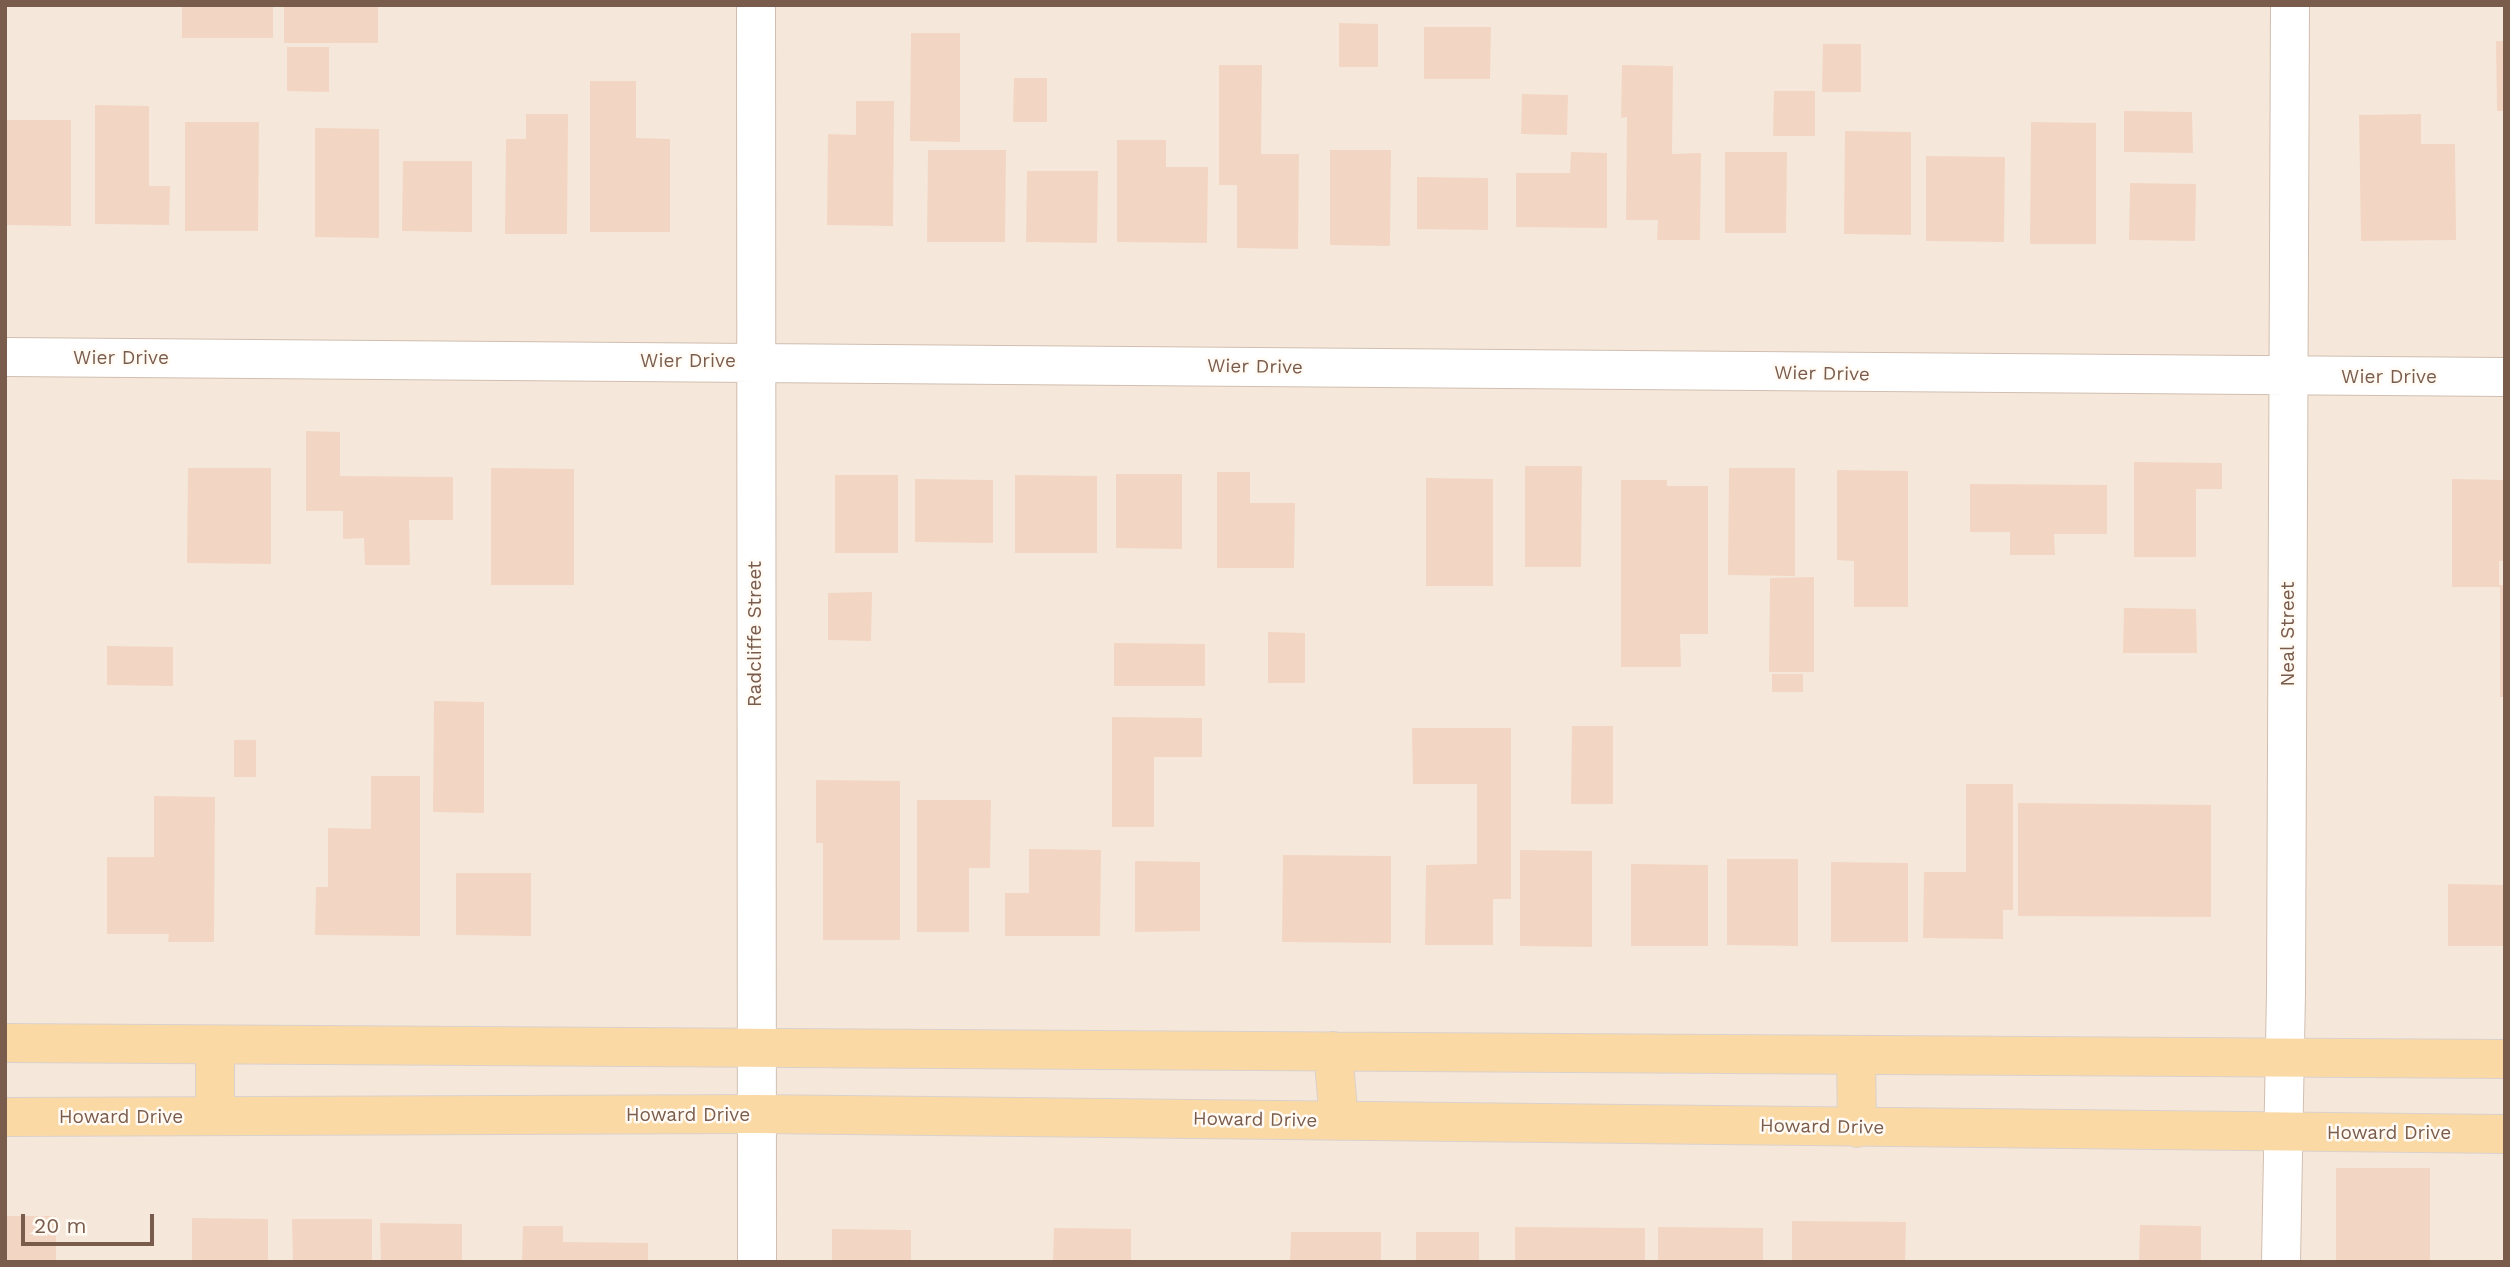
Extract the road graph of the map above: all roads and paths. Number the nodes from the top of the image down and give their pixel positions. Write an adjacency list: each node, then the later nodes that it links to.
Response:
1 (756, 5): 4 (street, Radcliffe Street)
2 (2290, 5): 5 (street, Neal Street)
3 (5, 357): 4 (street, Wier Drive)
4 (755, 362): 5 (street, Wier Drive); 9 (street, Radcliffe Street)
5 (2289, 376): 6 (street, Wier Drive); 12 (street, Neal Street)
6 (2505, 377)
7 (5, 1043): 8 (main road)
8 (215, 1045): 9 (main road); 15 (main road)
9 (756, 1048): 10 (main road); 14 (street, Radcliffe Street)
10 (1333, 1051): 11 (main road); 17 (main road)
11 (1856, 1055): 12 (main road); 18 (main road)
12 (2284, 1058): 13 (main road); 19 (street, Neal Street)
13 (2505, 1059)
14 (757, 1114): 15 (main road, Howard Drive); 17 (main road, Howard Drive); 21 (street, Radcliffe Street)
15 (215, 1116): 16 (main road, Howard Drive)
16 (5, 1117)
17 (1339, 1121): 18 (main road, Howard Drive)
18 (1857, 1128): 19 (main road, Howard Drive)
19 (2283, 1133): 20 (main road, Howard Drive); 22 (street, Neal Street)
20 (2505, 1134)
21 (757, 1262)
22 (2281, 1262)

